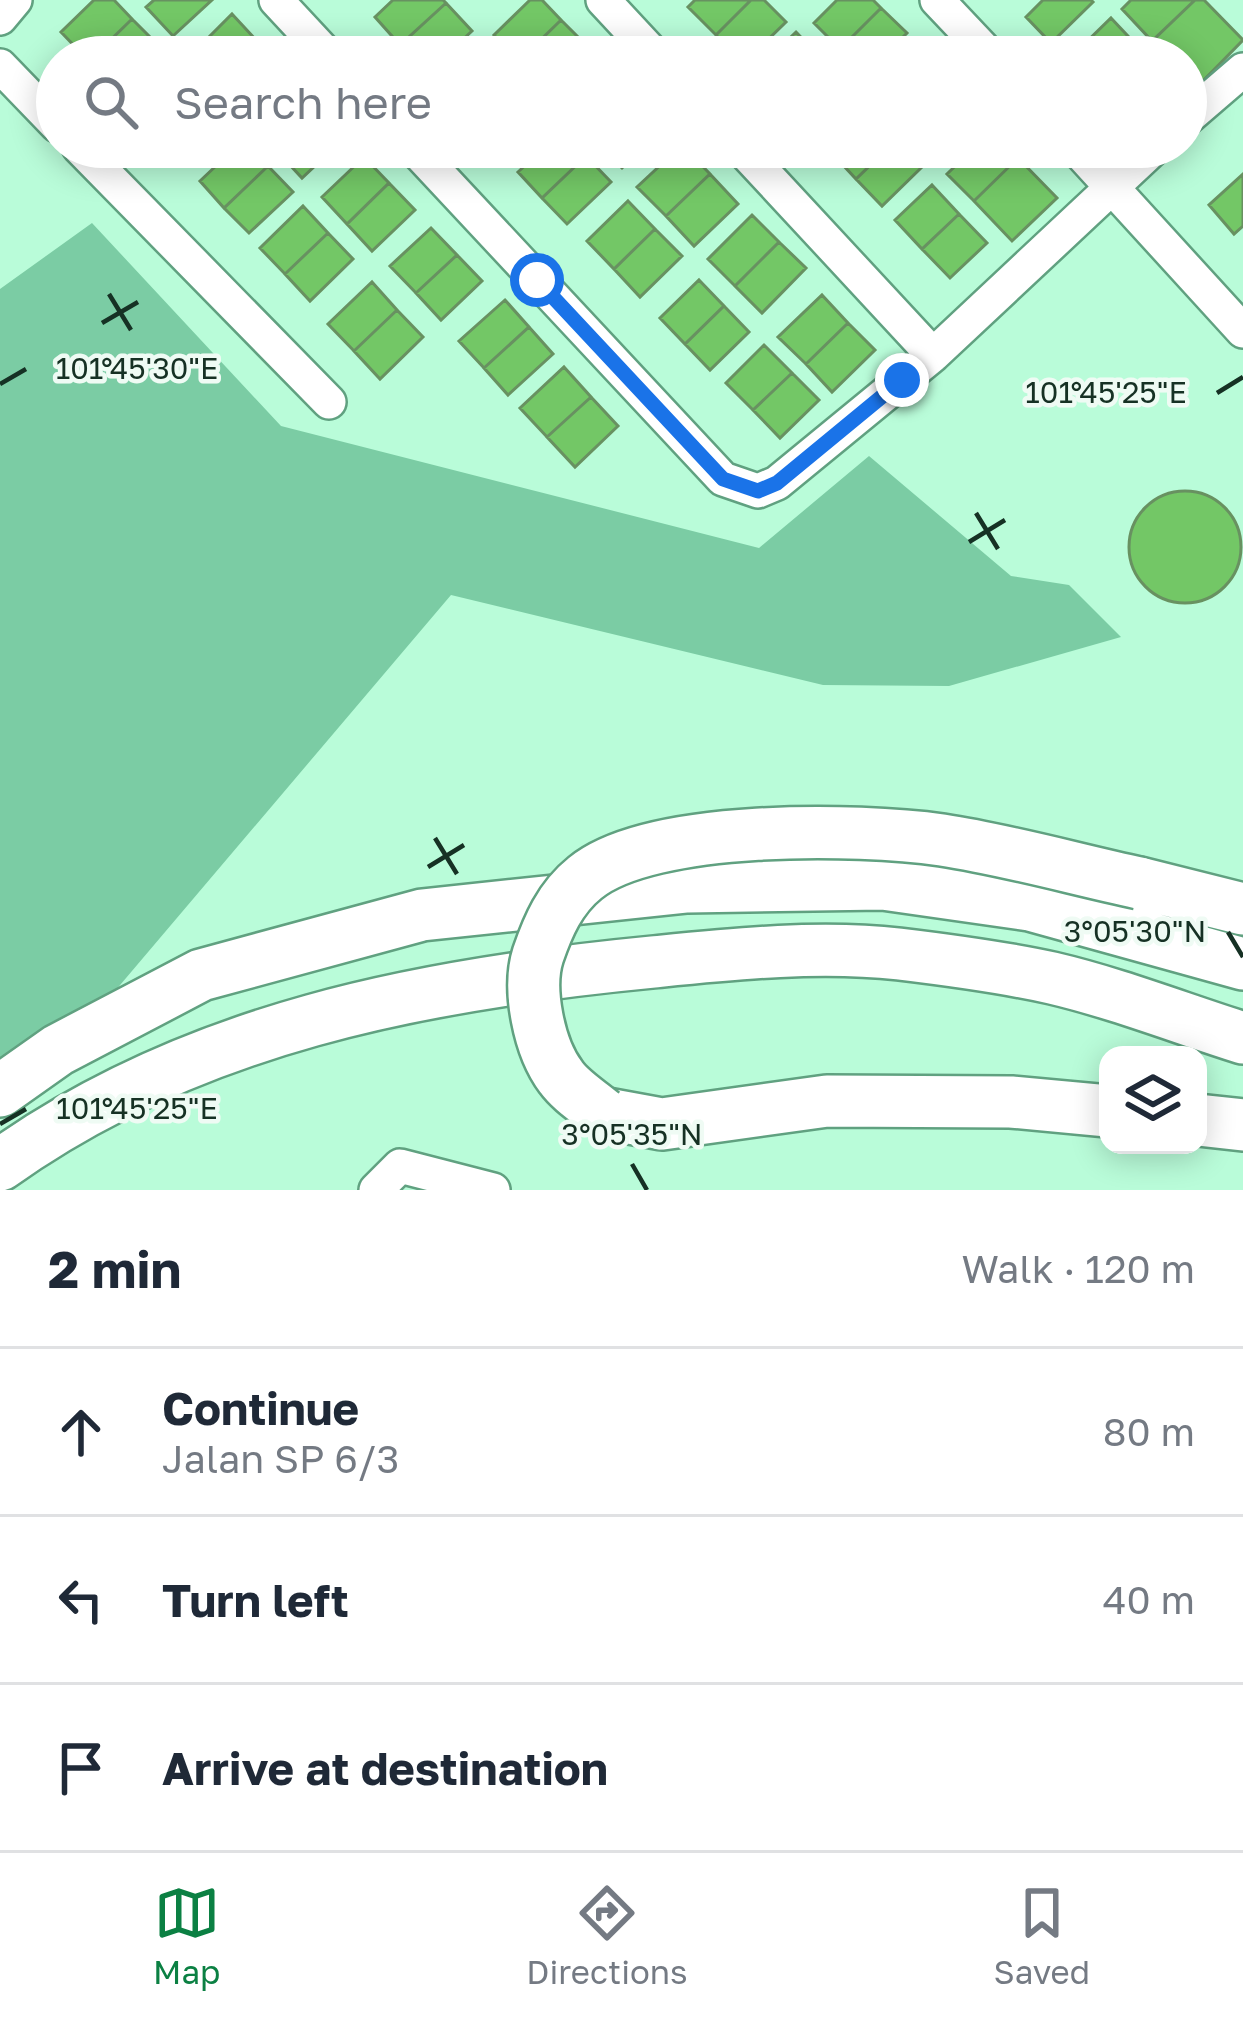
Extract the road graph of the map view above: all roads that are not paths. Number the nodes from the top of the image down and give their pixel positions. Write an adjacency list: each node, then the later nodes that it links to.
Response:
1 (15, 0): 5 (street)
2 (276, 0): 6 (street)
3 (603, 0): 7 (street)
4 (937, 0): 8 (street)
5 (0, 18)
6 (309, 36)
7 (636, 36)
8 (971, 36)
9 (0, 66): 12 (street)
10 (1243, 70): 11 (street)
11 (1207, 101)
12 (36, 103)
13 (100, 168): 21 (street)
14 (433, 168): 20 (street)
15 (759, 168): 20 (street)
16 (1095, 168): 18 (street)
17 (1130, 168): 18 (street)
18 (1111, 185): 19 (street); 20 (street)
19 (1243, 331)
20 (933, 355)
21 (329, 402)
22 (1243, 909): 26 (highway, bridge)
23 (1243, 964): 25 (highway)
24 (1243, 1038): 29 (highway)
25 (0, 1091)
26 (1099, 1110)
27 (1207, 1121): 28 (highway)
28 (1243, 1125)
29 (0, 1165)
30 (388, 1178): 31 (street)
31 (492, 1190)

